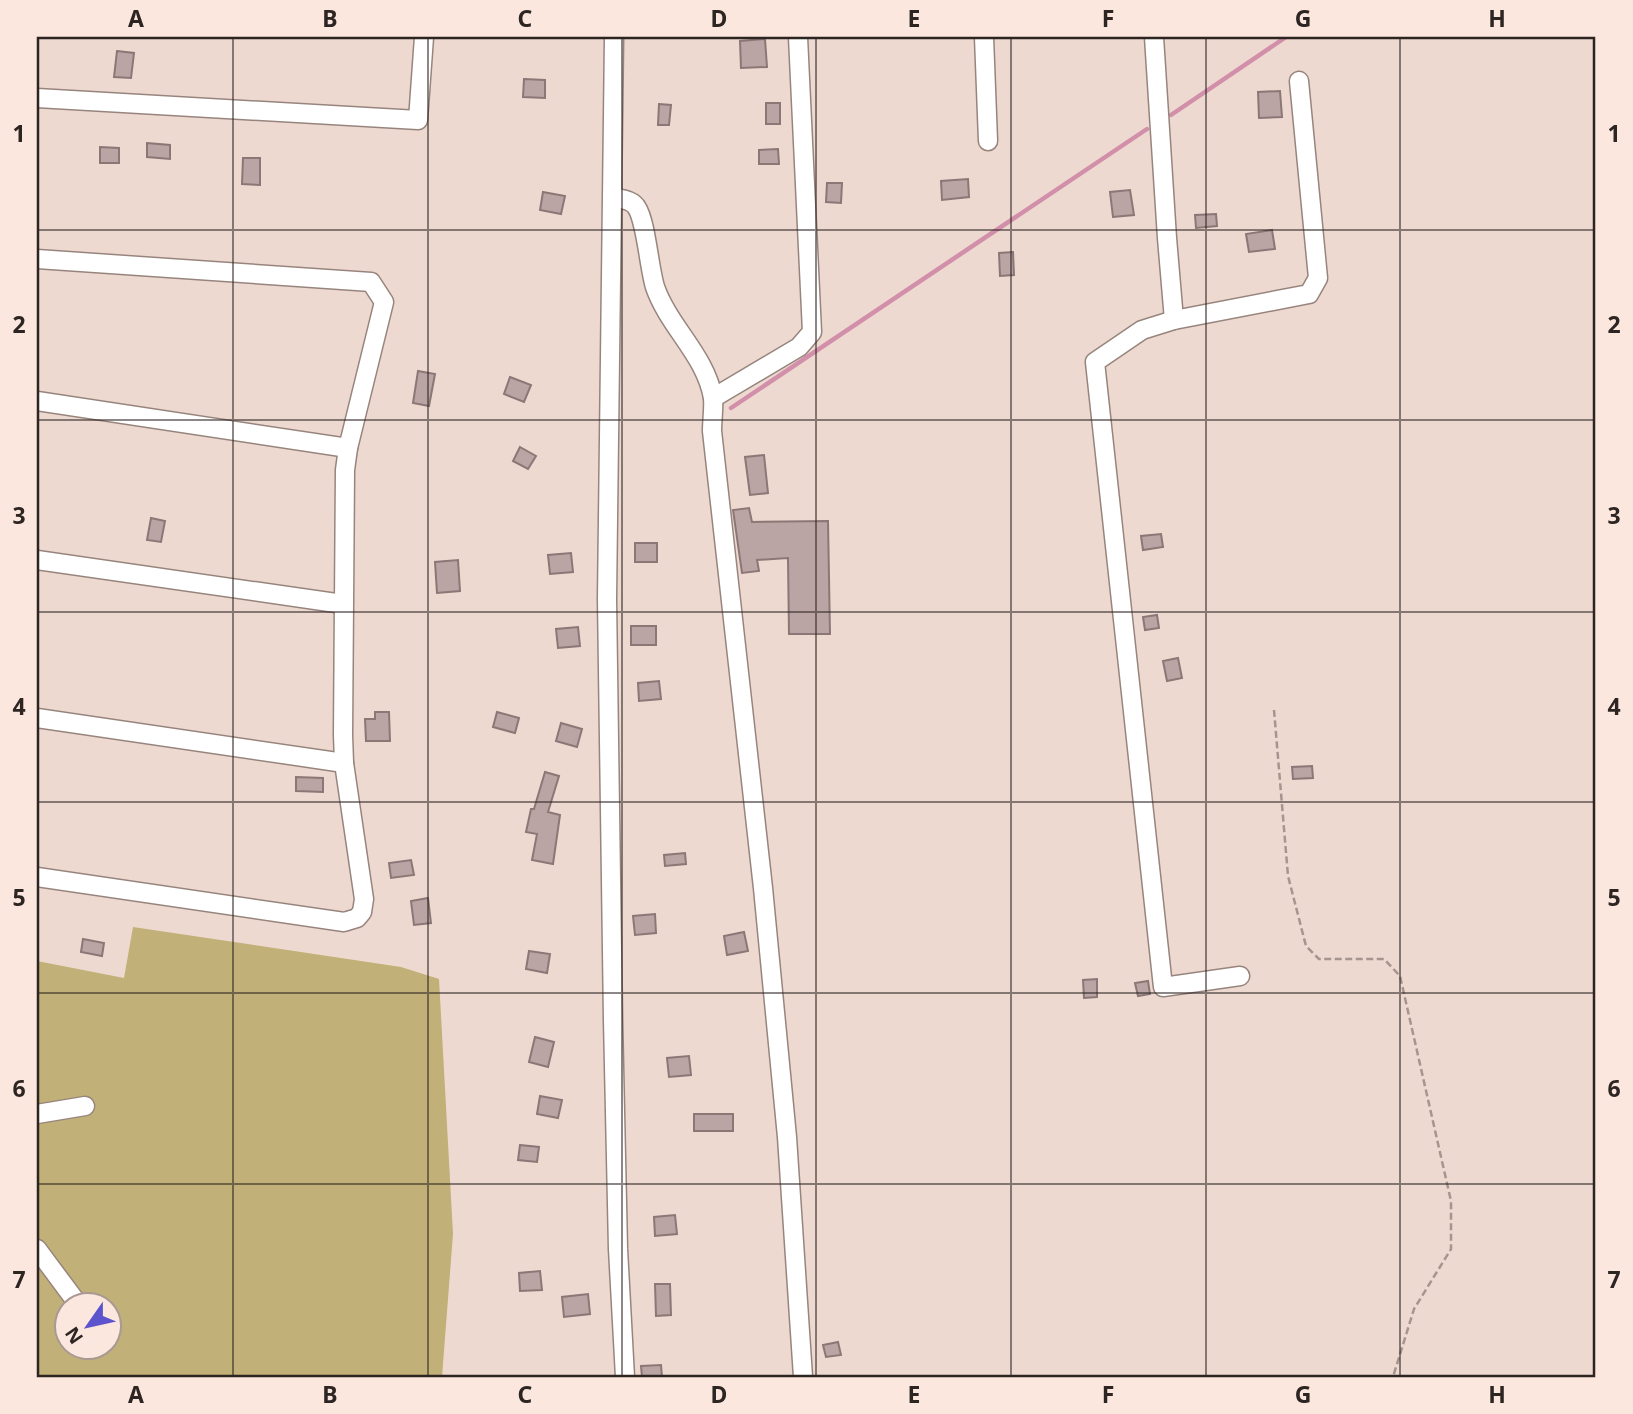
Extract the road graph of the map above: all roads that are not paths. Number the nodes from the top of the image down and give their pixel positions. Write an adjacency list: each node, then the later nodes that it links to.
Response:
1 (424, 37): 7 (street)
2 (614, 37): 9 (street)
3 (798, 37): 12 (street)
4 (984, 37): 8 (street)
5 (1154, 37): 11 (street)
6 (1300, 82): 11 (street)
7 (37, 99)
8 (988, 141)
9 (613, 197): 12 (street); 25 (street)
10 (37, 259): 14 (street)
11 (1174, 320): 20 (street)
12 (713, 398): 26 (street)
13 (37, 401): 14 (street)
14 (348, 448): 16 (street)
15 (37, 560): 16 (street)
16 (343, 604): 18 (street)
17 (37, 718): 18 (street)
18 (344, 763): 19 (street)
19 (37, 877)
20 (1240, 976)
21 (85, 1106): 22 (street)
22 (37, 1114)
23 (37, 1249): 24 (street)
24 (69, 1292)
25 (625, 1377)
26 (803, 1377)

